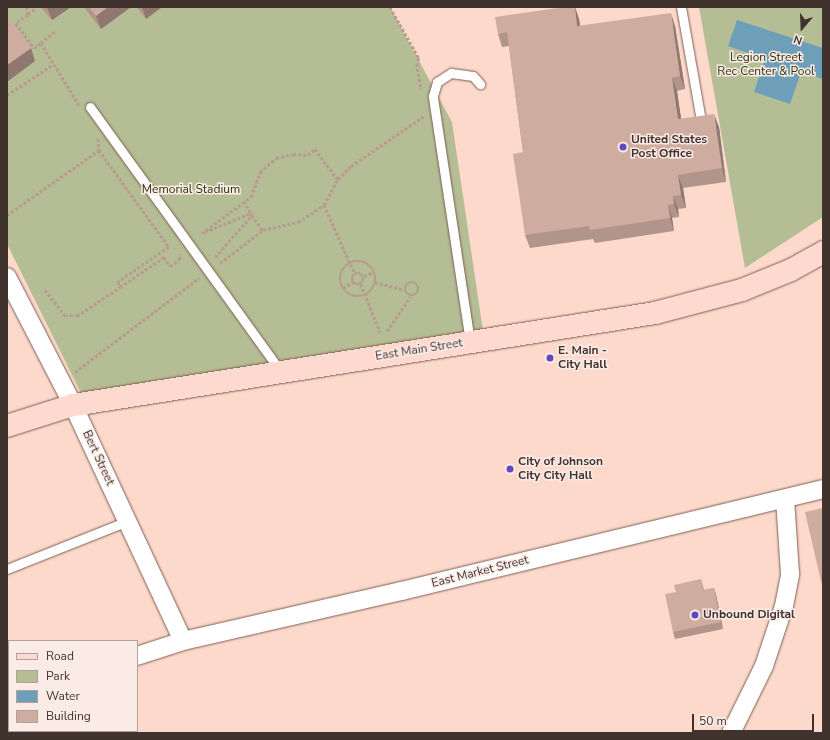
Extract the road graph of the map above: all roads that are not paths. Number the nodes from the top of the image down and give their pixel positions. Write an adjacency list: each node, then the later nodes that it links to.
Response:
1 (681, 7): 4 (lane)
2 (480, 84): 7 (lane)
3 (90, 107): 8 (lane)
4 (700, 116)
5 (823, 252): 7 (main road, East Main Street)
6 (9, 286): 9 (street, Bert Street)
7 (470, 342): 8 (main road, East Main Street)
8 (281, 372): 9 (main road, East Main Street)
9 (73, 404): 10 (main road, East Main Street); 13 (street, Bert Street)
10 (7, 426)
11 (823, 490): 12 (street, East Market Street)
12 (785, 499): 15 (street, East Market Street); 17 (street)
13 (128, 521): 14 (lane); 15 (street, Bert Street)
14 (7, 569)
15 (183, 641): 16 (street, East Market Street)
16 (138, 656)
17 (731, 733)

